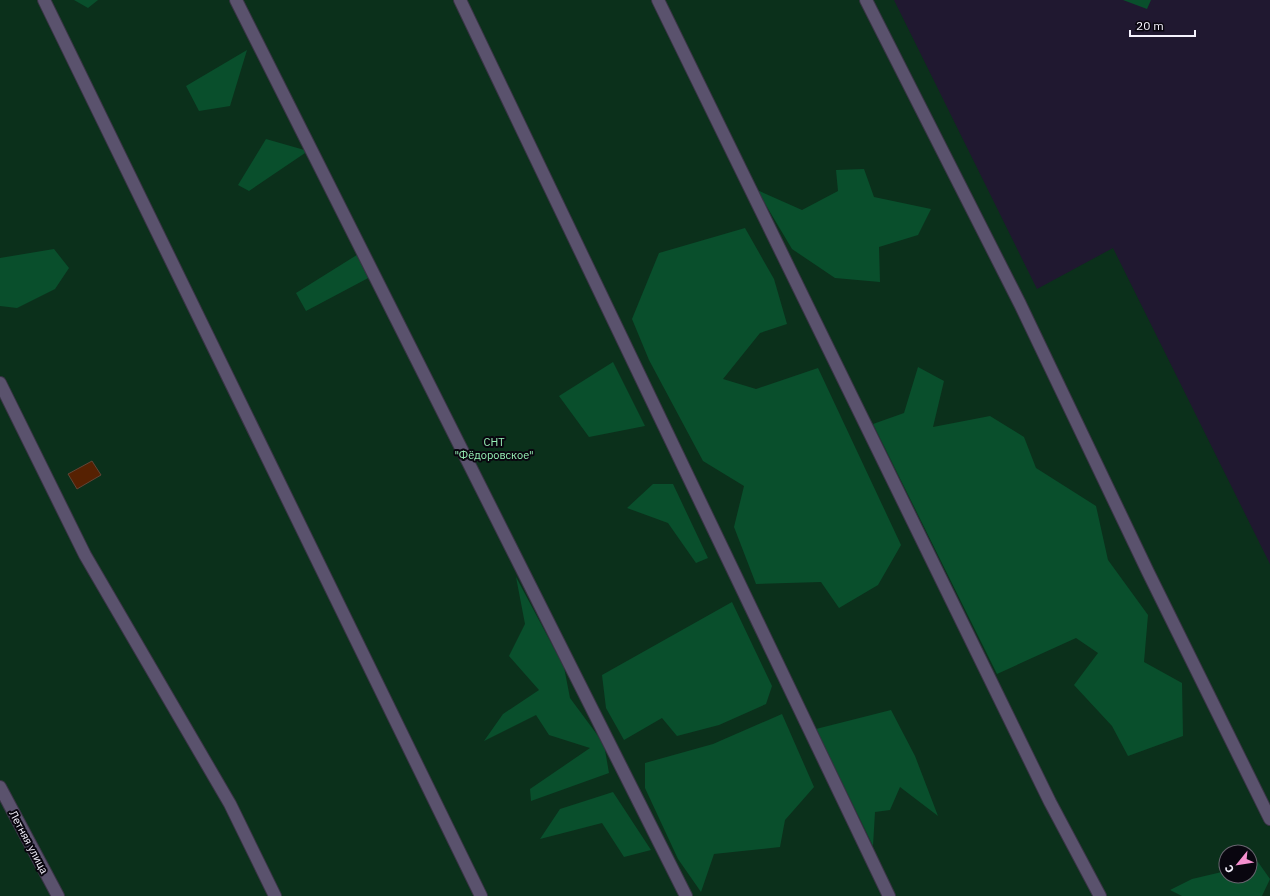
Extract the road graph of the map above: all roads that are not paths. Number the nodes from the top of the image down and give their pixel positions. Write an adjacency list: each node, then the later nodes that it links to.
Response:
1 (44, 0): 11 (street)
2 (236, 0): 12 (street)
3 (460, 0): 13 (street)
4 (658, 0): 14 (street)
5 (866, 0): 8 (street)
6 (0, 383): 10 (street)
7 (0, 787): 9 (street, Летняя улица)
8 (1270, 819)
9 (58, 896)
10 (275, 896)
11 (481, 896)
12 (686, 896)
13 (890, 896)
14 (1100, 896)

